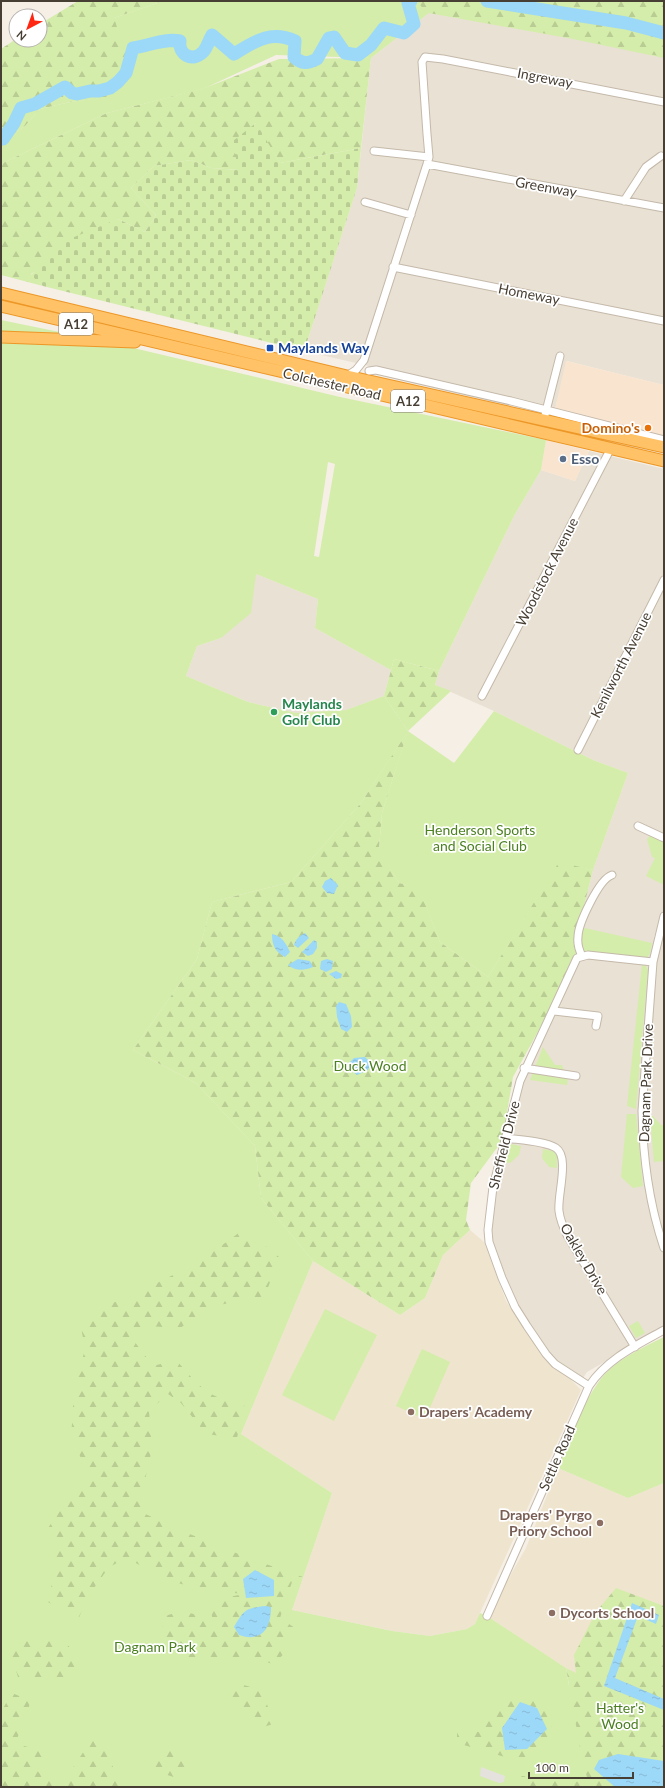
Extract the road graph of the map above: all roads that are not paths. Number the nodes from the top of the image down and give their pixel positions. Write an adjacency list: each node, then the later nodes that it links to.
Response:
1 (664, 102): 4 (street, Ingreway)
2 (374, 151): 4 (street, Greenway)
3 (661, 156): 5 (street)
4 (428, 161): 5 (street, Greenway); 8 (street)
5 (624, 201): 7 (street, Greenway)
6 (365, 202): 8 (street)
7 (664, 208)
8 (411, 215): 9 (street)
9 (393, 267): 12 (street, Homeway); 16 (street)
10 (1, 293): 18 (highway, Colchester Road / A12)
11 (1, 306): 14 (highway, Colchester Road / A12)
12 (664, 322)
13 (1, 337): 14 (highway, A12)
14 (151, 342): 23 (highway, Colchester Road / A12)
15 (560, 356): 20 (street)
16 (364, 360): 17 (street); 18 (street)
17 (368, 370): 18 (street, Colchester Road); 19 (street); 20 (street, Colchester Road)
18 (350, 374): 19 (highway, Colchester Road / A12)
19 (382, 384): 20 (highway, Colchester Road / A12)
20 (545, 416): 21 (street, Colchester Road); 22 (highway, Colchester Road / A12)
21 (664, 440)
22 (664, 447)
23 (611, 448): 24 (highway, Colchester Road / A12); 26 (street, Woodstock Avenue)
24 (664, 461)
25 (664, 580): 27 (street, Kenilworth Avenue)
26 (482, 696)
27 (578, 750)
28 (638, 826): 29 (street)
29 (664, 838)
30 (612, 875): 33 (street)
31 (664, 916): 32 (street, Dagnam Park Drive)
32 (662, 933): 34 (street, Dagnam Park Drive)
33 (582, 956): 34 (street); 35 (street, Sheffield Drive)
34 (653, 962): 40 (street, Dagnam Park Drive)
35 (554, 1011): 36 (street); 37 (street, Sheffield Drive)
36 (596, 1026)
37 (524, 1068): 38 (street); 39 (street, Sheffield Drive)
38 (576, 1076)
39 (505, 1138): 42 (street, Oakley Drive); 43 (street, Sheffield Drive)
40 (664, 1248)
41 (664, 1330): 42 (street, Settle Road)
42 (634, 1346): 43 (street, Settle Road)
43 (589, 1386): 44 (street, Settle Road)
44 (487, 1616)

